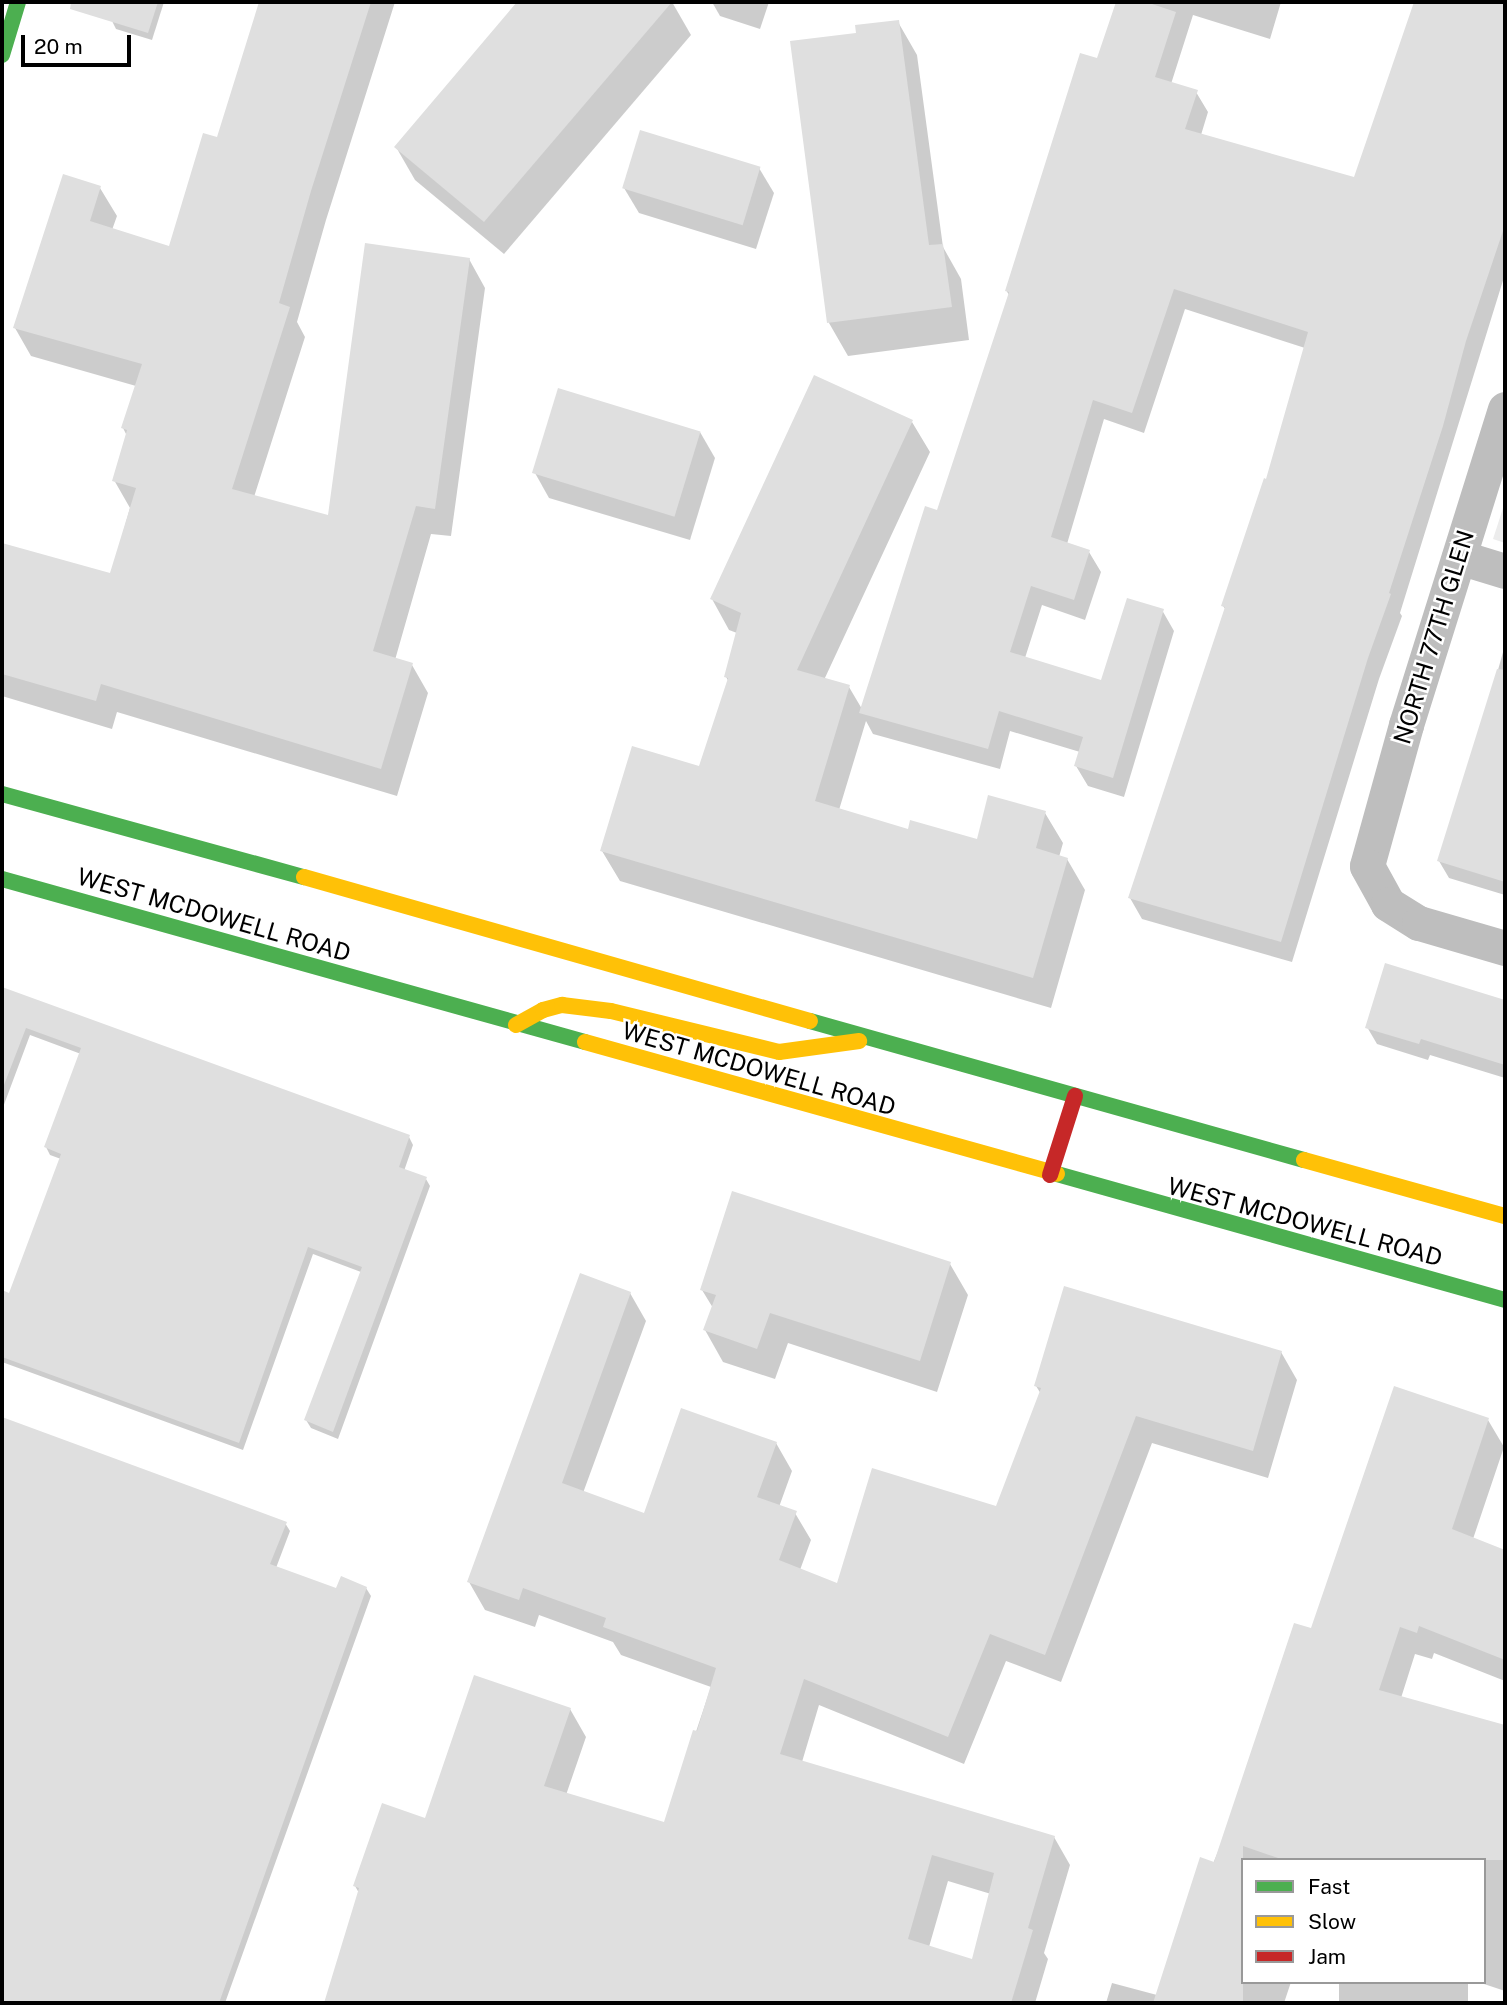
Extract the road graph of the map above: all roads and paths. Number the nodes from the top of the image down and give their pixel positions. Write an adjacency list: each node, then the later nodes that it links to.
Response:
1 (18, 2): 2 (main road)
2 (2, 55)
3 (1505, 408): 4 (street, NORTH 77TH GLEN)
4 (1459, 557): 5 (street); 8 (street, NORTH 77TH GLEN)
5 (1505, 571)
6 (2, 794): 10 (main road)
7 (2, 879): 9 (main road, WEST MCDOWELL ROAD)
8 (1505, 948)
9 (516, 1025): 10 (main road); 12 (main road, WEST MCDOWELL ROAD)
10 (872, 1039): 11 (main road)
11 (1075, 1096): 12 (main road); 13 (main road)
12 (1050, 1175): 14 (main road, WEST MCDOWELL ROAD)
13 (1505, 1216)
14 (1505, 1300)

